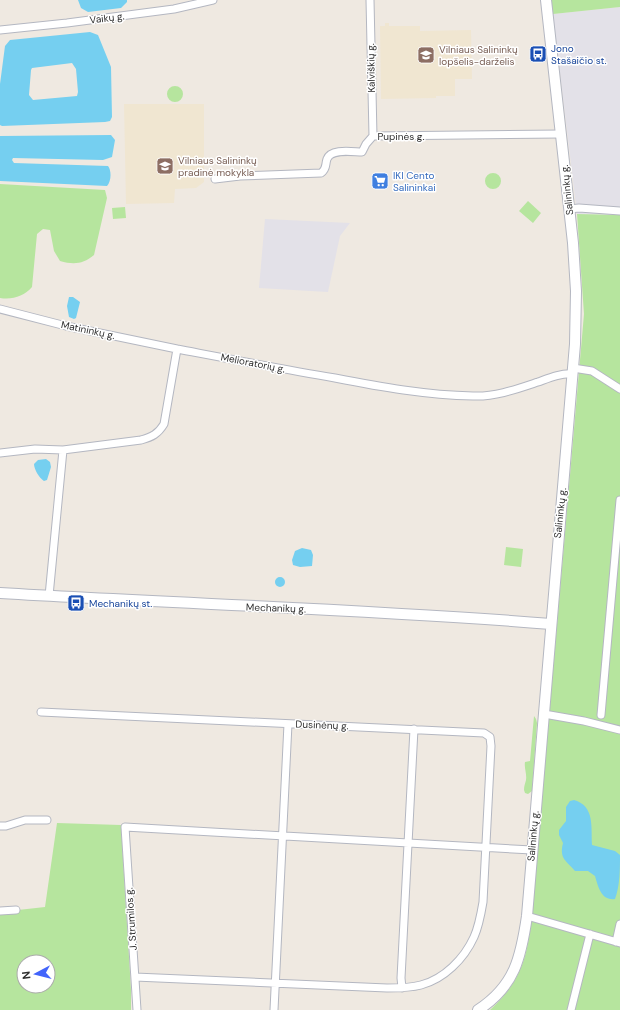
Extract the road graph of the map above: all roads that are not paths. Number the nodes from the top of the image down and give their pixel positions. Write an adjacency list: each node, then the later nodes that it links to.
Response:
1 (213, 0): 4 (street, Vaikų g.)
2 (370, 0): 6 (street, Kalviškių g.)
3 (546, 0): 5 (main road, Salininkų g.)
4 (0, 30)
5 (561, 134): 6 (street, Pupinės g.); 8 (main road, Salininkų g.)
6 (373, 136): 7 (street, Pupinės g.)
7 (215, 179)
8 (570, 209): 9 (street); 12 (main road, Salininkų g.)
9 (620, 211)
10 (0, 309): 11 (street, Matininkų g.)
11 (177, 349): 12 (street, Melioratorių g.); 14 (street)
12 (573, 371): 13 (street, Melioratorių g.); 19 (main road, Salininkų g.)
13 (620, 389)
14 (63, 450): 15 (street); 18 (street)
15 (0, 453)
16 (620, 500): 22 (street)
17 (0, 593): 18 (main road, Mechanikų g.)
18 (49, 596): 19 (main road, Mechanikų g.)
19 (551, 624): 21 (main road, Salininkų g.)
20 (41, 712): 23 (street, Dusinėnų g.)
21 (544, 714): 25 (street); 31 (main road, Salininkų g.)
22 (601, 716)
23 (288, 724): 24 (street, Dusinėnų g.); 28 (street)
24 (414, 729): 29 (street); 30 (street, Dusinėnų g.)
25 (620, 730)
26 (48, 820): 27 (street)
27 (0, 826)
28 (283, 836): 29 (street); 38 (street, J. Strumilos g.); 39 (street)
29 (408, 843): 30 (street); 40 (street)
30 (485, 847): 31 (street); 40 (street, Dusinėnų g.)
31 (532, 850): 34 (main road, Salininkų g.)
32 (16, 910): 33 (street)
33 (0, 911)
34 (527, 916): 36 (street); 43 (main road, Salininkų g.)
35 (620, 924): 37 (street)
36 (590, 934): 37 (street); 44 (street)
37 (618, 942)
38 (135, 976): 39 (street, Dusinėnų g.); 41 (street, J. Strumilos g.)
39 (275, 983): 40 (street, Dusinėnų g.); 42 (street)
40 (402, 988)
41 (137, 1010)
42 (274, 1010)
43 (478, 1010)
44 (571, 1010)

